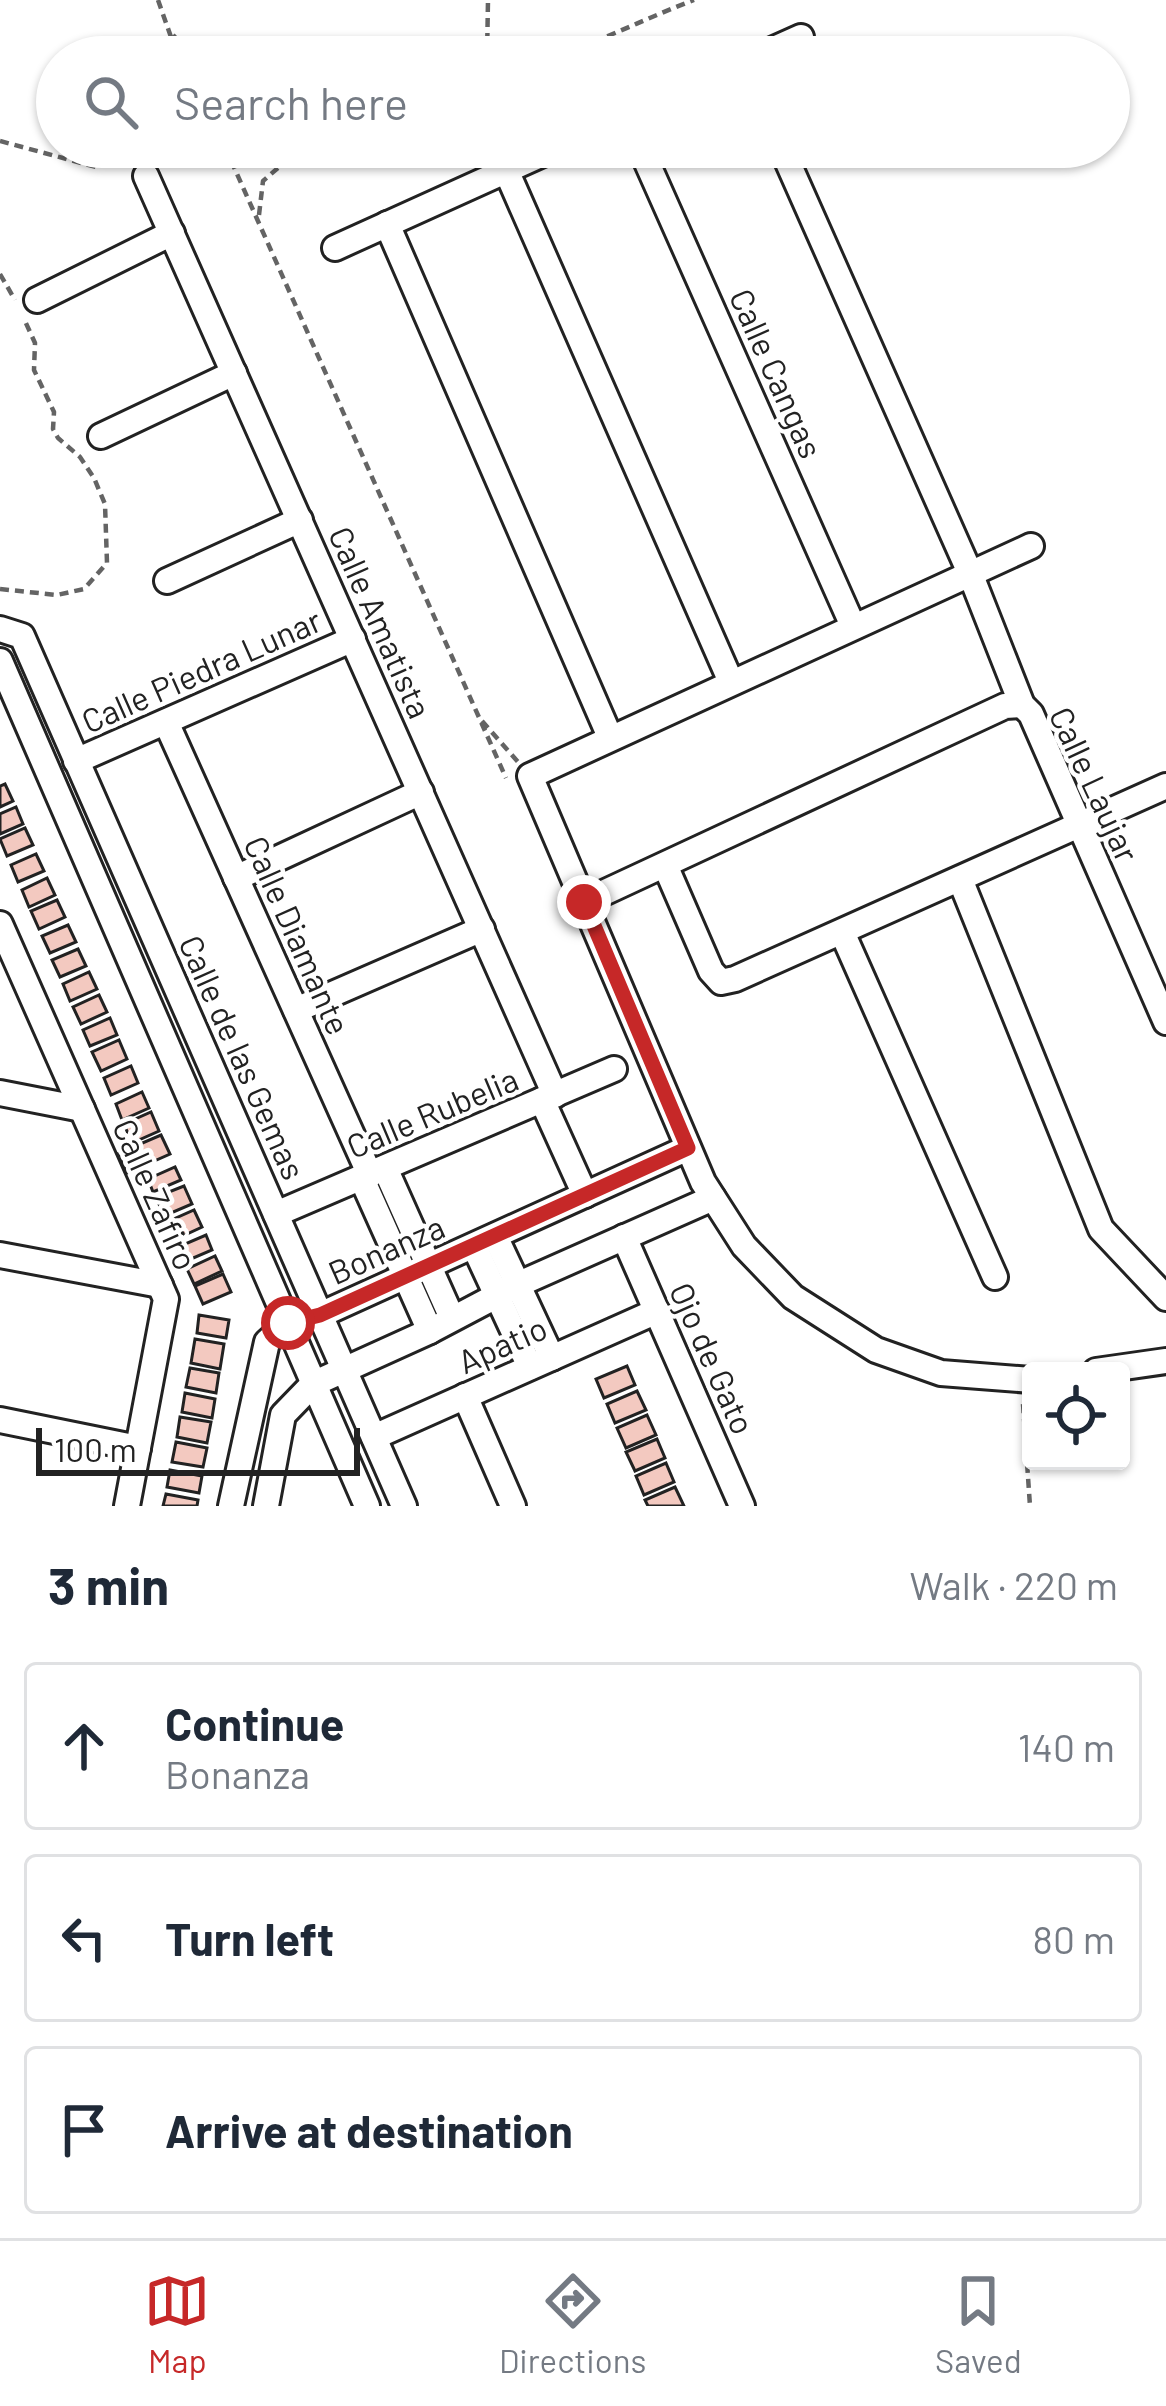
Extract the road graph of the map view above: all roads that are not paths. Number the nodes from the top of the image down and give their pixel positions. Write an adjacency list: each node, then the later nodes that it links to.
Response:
1 (511, 168): 4 (street)
2 (649, 168): 16 (street, Calle Cangas)
3 (790, 168): 14 (street, Calle Laujar)
4 (506, 170): 6 (street); 20 (street)
5 (146, 176): 7 (street, Calle Amatista)
6 (387, 224): 8 (street); 25 (street)
7 (172, 233): 9 (street); 10 (street, Calle Amatista)
8 (335, 248)
9 (37, 300)
10 (234, 374): 11 (street); 12 (street, Calle Amatista)
11 (101, 436)
12 (299, 520): 15 (street); 18 (street, Calle Amatista)
13 (1031, 546): 14 (street)
14 (970, 574): 16 (street); 21 (street, Calle Laujar)
15 (167, 581)
16 (854, 626): 20 (street)
17 (11, 633): 23 (street, Calle de las Gemas)
18 (352, 640): 22 (street, Calle Piedra Lunar); 28 (street, Calle Amatista)
19 (0, 661): 24 (street, Calle de las Gemas)
20 (730, 682): 25 (street)
21 (1022, 706): 29 (street, Calle Laujar); 30 (street)
22 (166, 722): 26 (street, Calle Piedra Lunar); 31 (street, Calle Diamante)
23 (61, 727): 24 (street); 26 (street, Calle de las Gemas)
24 (32, 734): 58 (street, Calle de las Gemas)
25 (610, 737): 33 (street)
26 (76, 761): 47 (street, Calle de las Gemas)
27 (1166, 786): 29 (street)
28 (421, 792): 31 (street); 34 (street, Calle Amatista)
29 (1079, 824): 32 (street); 38 (street, Calle Laujar)
30 (665, 865): 33 (street); 35 (street)
31 (236, 878): 37 (street, Calle Diamante)
32 (960, 879): 35 (street); 55 (street)
33 (584, 902): 43 (street)
34 (482, 929): 37 (street); 41 (street, Calle Amatista)
35 (842, 932): 52 (street)
36 (2, 934): 42 (street, Calle Zafiro)
37 (296, 1010): 44 (street, Calle Diamante)
38 (1166, 1022)
39 (614, 1069): 41 (street, Calle Rubelia)
40 (0, 1094): 42 (street)
41 (549, 1097): 44 (street, Calle Rubelia); 45 (street, Calle Amatista)
42 (82, 1109): 53 (street, Calle Zafiro)
43 (688, 1148): 45 (street, Bonanza); 46 (street)
44 (372, 1174): 47 (street, Calle Rubelia); 51 (street, Calle Diamante)
45 (585, 1195): 49 (street, Bonanza)
46 (713, 1198): 48 (street); 64 (street)
47 (276, 1214): 57 (street, Calle de las Gemas)
48 (624, 1237): 54 (street); 56 (street, Ojo de Gato)
49 (484, 1241): 51 (street, Bonanza); 54 (street)
50 (0, 1255): 53 (street)
51 (417, 1272): 57 (street, Bonanza); 59 (street, Calle Diamante)
52 (995, 1277)
53 (160, 1285): 69 (street, Calle Zafiro)
54 (508, 1289): 59 (street); 61 (street)
55 (1166, 1298)
56 (657, 1311): 61 (street, Apatio); 70 (street, Ojo de Gato)
57 (320, 1315): 58 (street, Bonanza); 63 (street, Calle de las Gemas)
58 (288, 1323): 65 (street, Calle de las Gemas); 72 (street)
59 (441, 1324): 63 (street)
60 (1166, 1340): 62 (street)
61 (541, 1362): 66 (street, Apatio)
62 (1157, 1362)
63 (343, 1368): 65 (street); 68 (street, Calle de las Gemas)
64 (1022, 1381)
65 (313, 1384): 73 (street); 74 (street, Calle de las Gemas)
66 (465, 1396): 68 (street, Apatio); 76 (street)
67 (0, 1420): 69 (street)
68 (374, 1437): 75 (street, Calle de las Gemas)
69 (138, 1448): 71 (street, Calle Zafiro)
70 (734, 1504)
71 (128, 1506)
72 (231, 1506)
73 (266, 1506)
74 (367, 1506)
75 (404, 1506)
76 (513, 1506)

